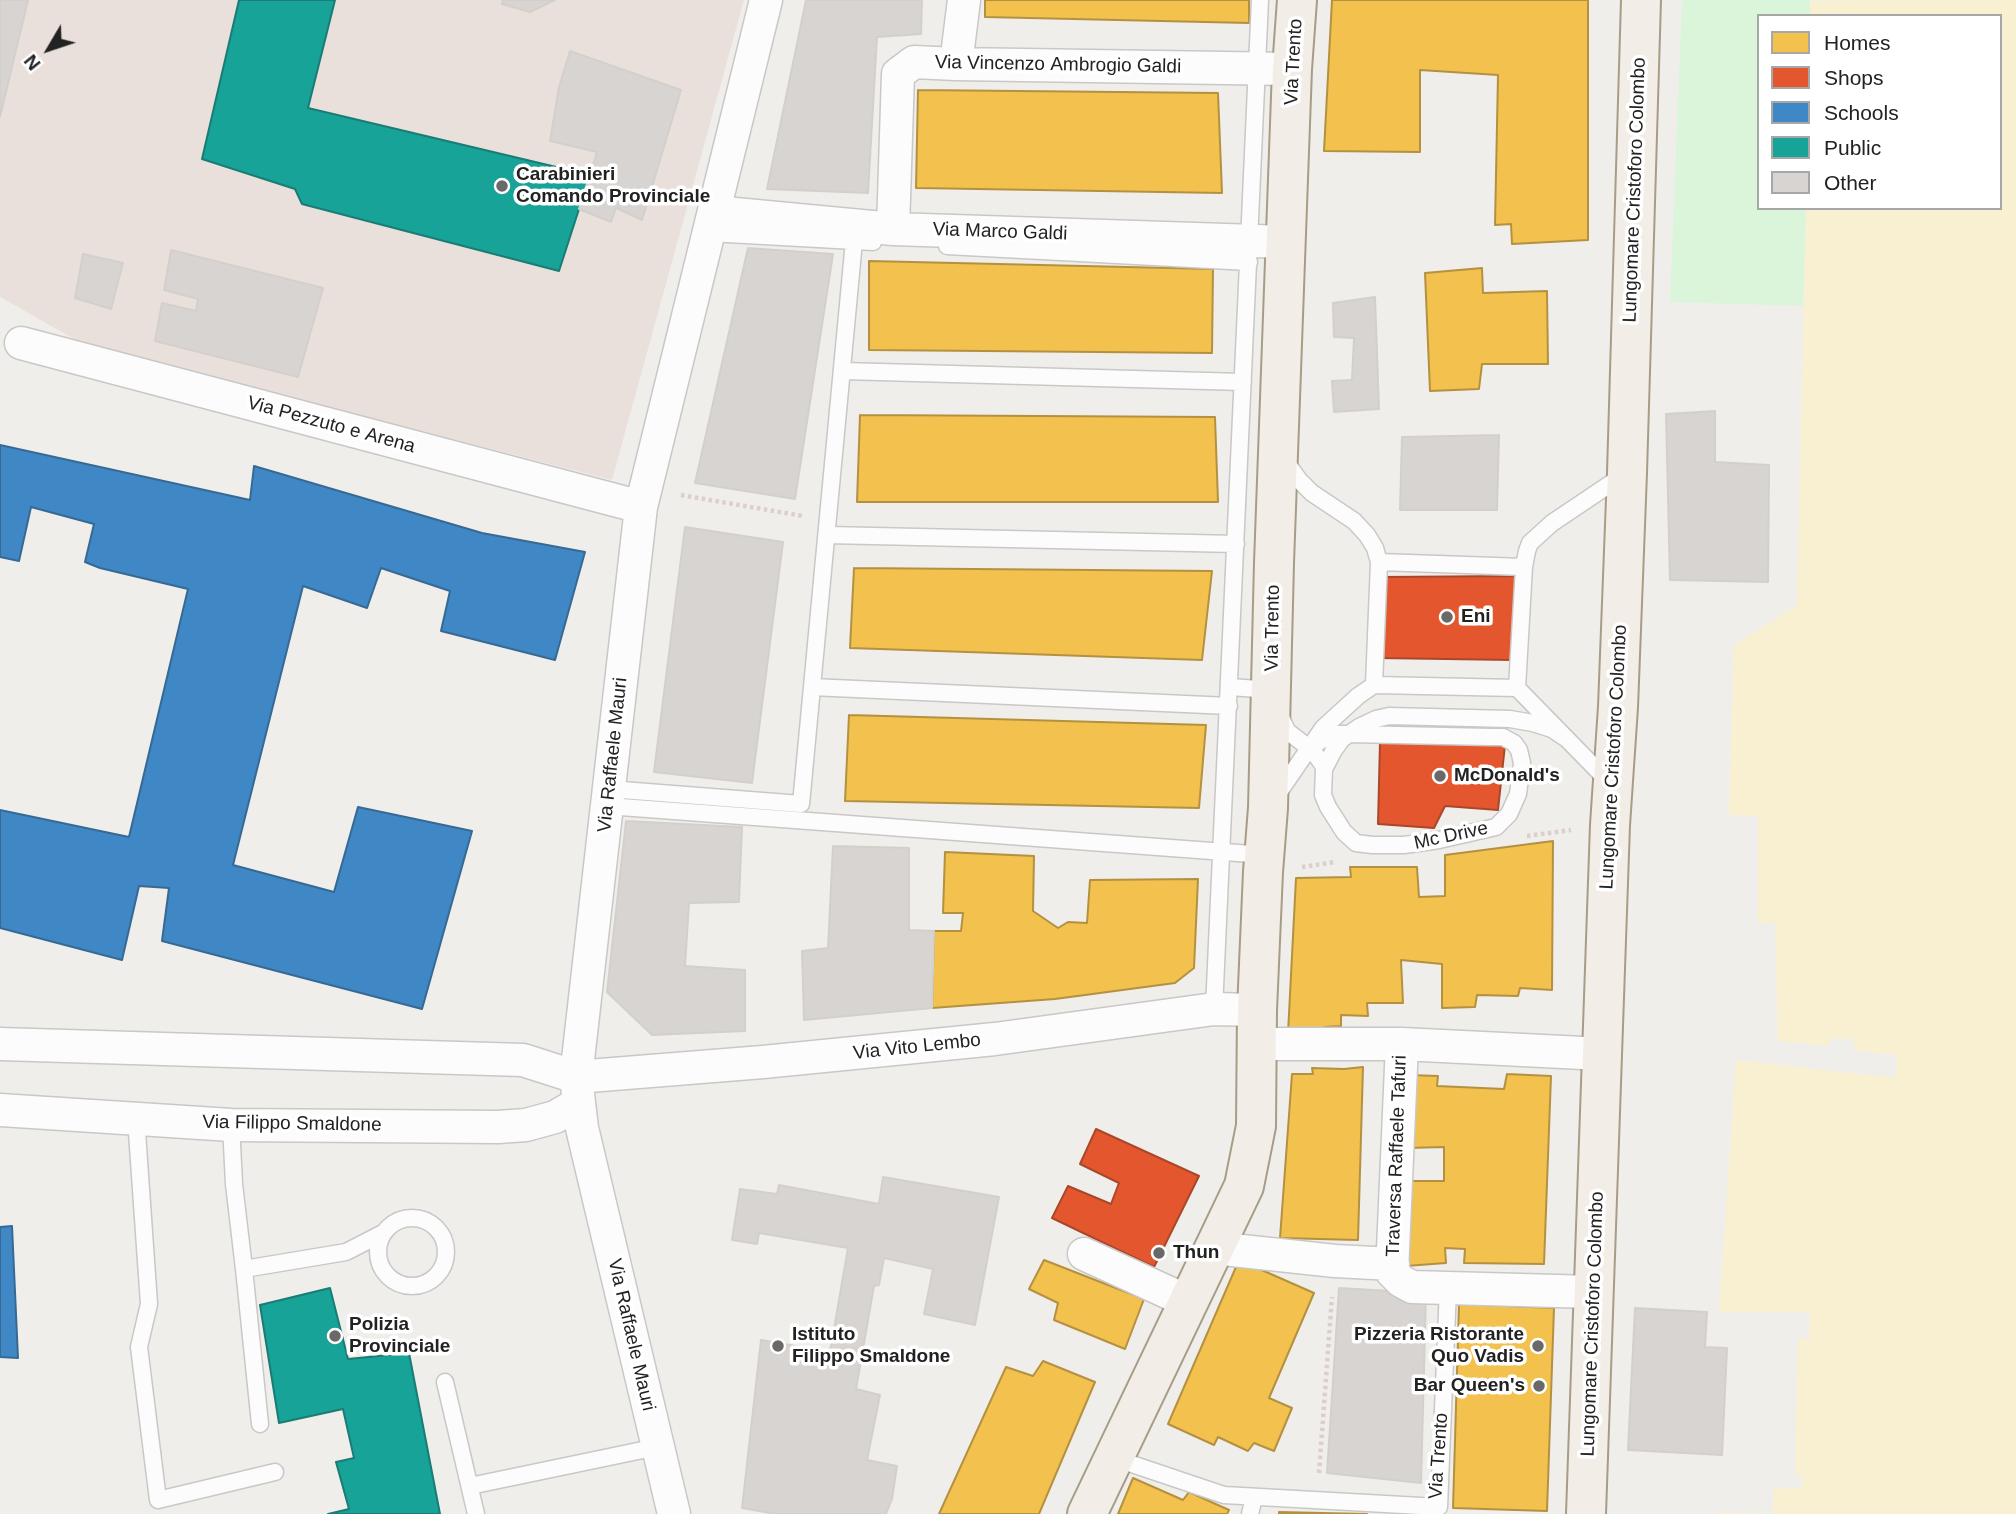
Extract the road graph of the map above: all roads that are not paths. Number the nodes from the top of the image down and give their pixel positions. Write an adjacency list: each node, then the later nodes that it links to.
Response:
1 (766, 0): 8 (street, Via Raffaele Mauri)
2 (964, 0): 6 (street)
3 (1260, 0): 7 (lane, Via Trento)
4 (1297, 0): 7 (main road, Via Trento)
5 (1641, 0): 16 (main road, Lungomare Cristoforo Colombo)
6 (956, 64): 7 (street, Via Vincenzo Ambrogio Galdi); 9 (street, Via Vincenzo Ambrogio Galdi)
7 (1275, 69): 11 (main road, Via Trento)
8 (712, 223): 9 (street, Via Marco Galdi); 10 (lane); 17 (street, Via Raffaele Mauri)
9 (894, 229): 11 (street, Via Marco Galdi)
10 (854, 241): 11 (lane); 13 (lane)
11 (1262, 248): 14 (main road, Via Trento)
12 (21, 343): 17 (street, Via Pezzuto e Arena)
13 (842, 371): 14 (lane); 18 (lane)
14 (1258, 394): 15 (main road, Via Trento); 19 (lane, Via Trento)
15 (1279, 453): 19 (main road, Via Trento); 20 (lane)
16 (1627, 473): 21 (lane); 32 (main road, Lungomare Cristoforo Colombo)
17 (643, 498): 33 (street, Via Raffaele Mauri)
18 (827, 527): 19 (lane); 23 (lane)
19 (1252, 536): 24 (lane, Via Trento); 26 (main road, Via Trento)
20 (1379, 562): 21 (lane); 22 (lane)
21 (1524, 567): 25 (lane)
22 (1374, 685): 25 (lane); 30 (lane)
23 (812, 687): 27 (lane); 33 (lane)
24 (1230, 687): 26 (lane); 27 (lane, Via Trento)
25 (1517, 688): 29 (lane)
26 (1271, 689): 30 (lane); 34 (main road, Via Trento)
27 (1228, 706): 35 (lane, Via Trento)
28 (1349, 734): 29 (lane, Mc Drive); 30 (lane, Mc Drive); 31 (lane, Mc Drive); 31 (lane, Mc Drive)
29 (1567, 739): 32 (lane)
30 (1308, 748): 31 (lane); 34 (lane)
31 (1324, 769)
32 (1612, 785): 41 (main road, Lungomare Cristoforo Colombo)
33 (608, 798): 35 (lane); 42 (street, Via Raffaele Mauri)
34 (1268, 808): 36 (main road, Via Trento)
35 (1222, 853): 36 (lane); 37 (lane, Via Trento)
36 (1265, 855): 38 (main road, Via Trento)
37 (1214, 1009): 38 (street, Via Vito Lembo); 42 (street, Via Vito Lembo)
38 (1257, 1027): 40 (street, Via Vito Lembo); 47 (main road, Via Trento)
39 (0, 1044): 42 (street)
40 (1402, 1044): 41 (street, Via Vito Lembo); 49 (street, Traversa Raffaele Tafuri)
41 (1603, 1054): 52 (main road, Lungomare Cristoforo Colombo)
42 (578, 1090): 45 (street, Via Filippo Smaldone); 56 (street, Via Raffaele Mauri)
43 (0, 1110): 44 (street, Via Filippo Smaldone)
44 (136, 1118): 45 (street, Via Filippo Smaldone); 58 (lane)
45 (231, 1125): 50 (lane)
46 (383, 1233): 46 (lane); 50 (lane)
47 (1214, 1248): 49 (street); 53 (main road, Via Trento)
48 (1084, 1254): 53 (street)
49 (1393, 1264): 51 (street, Traversa Raffaele Tafuri)
50 (244, 1269): 55 (lane)
51 (1448, 1288): 52 (street, Traversa Raffaele Tafuri); 60 (lane, Via Trento)
52 (1593, 1292): 65 (main road, Lungomare Cristoforo Colombo)
53 (1189, 1302): 57 (main road, Via Trento)
54 (445, 1382): 59 (lane)
55 (260, 1424)
56 (657, 1447): 59 (lane); 62 (street, Via Raffaele Mauri)
57 (1114, 1458): 60 (lane, Via Trento); 63 (main road, Via Trento)
58 (275, 1472)
59 (470, 1486): 61 (lane)
60 (1254, 1497): 64 (lane)
61 (475, 1514)
62 (674, 1514)
63 (1087, 1514)
64 (1251, 1514)
65 (1586, 1514)

